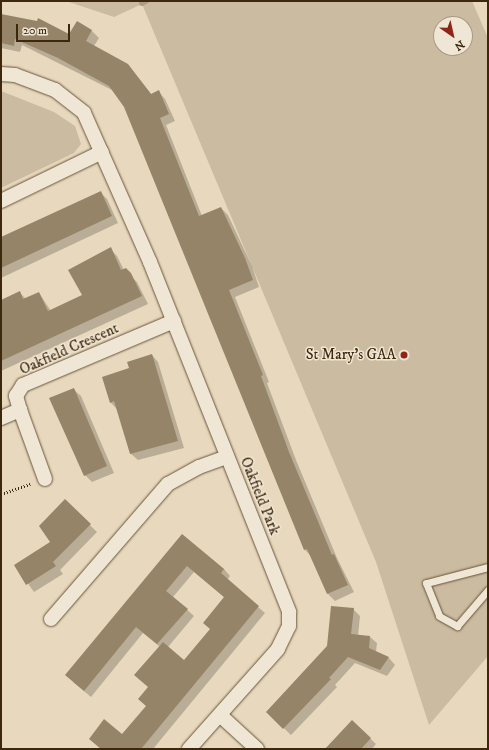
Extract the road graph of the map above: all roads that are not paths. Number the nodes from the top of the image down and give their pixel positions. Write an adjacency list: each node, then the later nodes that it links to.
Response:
1 (1, 74): 2 (street)
2 (102, 152): 3 (street); 4 (street)
3 (1, 200)
4 (174, 321): 5 (street, Oakfield Crescent); 7 (street)
5 (20, 410): 6 (street); 8 (street, Oakfield Crescent)
6 (1, 418)
7 (227, 457): 11 (street, Oakfield Park); 12 (street, Oakfield Park)
8 (45, 478)
9 (488, 567): 10 (lane)
10 (488, 590)
11 (51, 619)
12 (221, 716): 13 (street, Oakfield Park); 14 (street)
13 (190, 749)
14 (257, 749)

